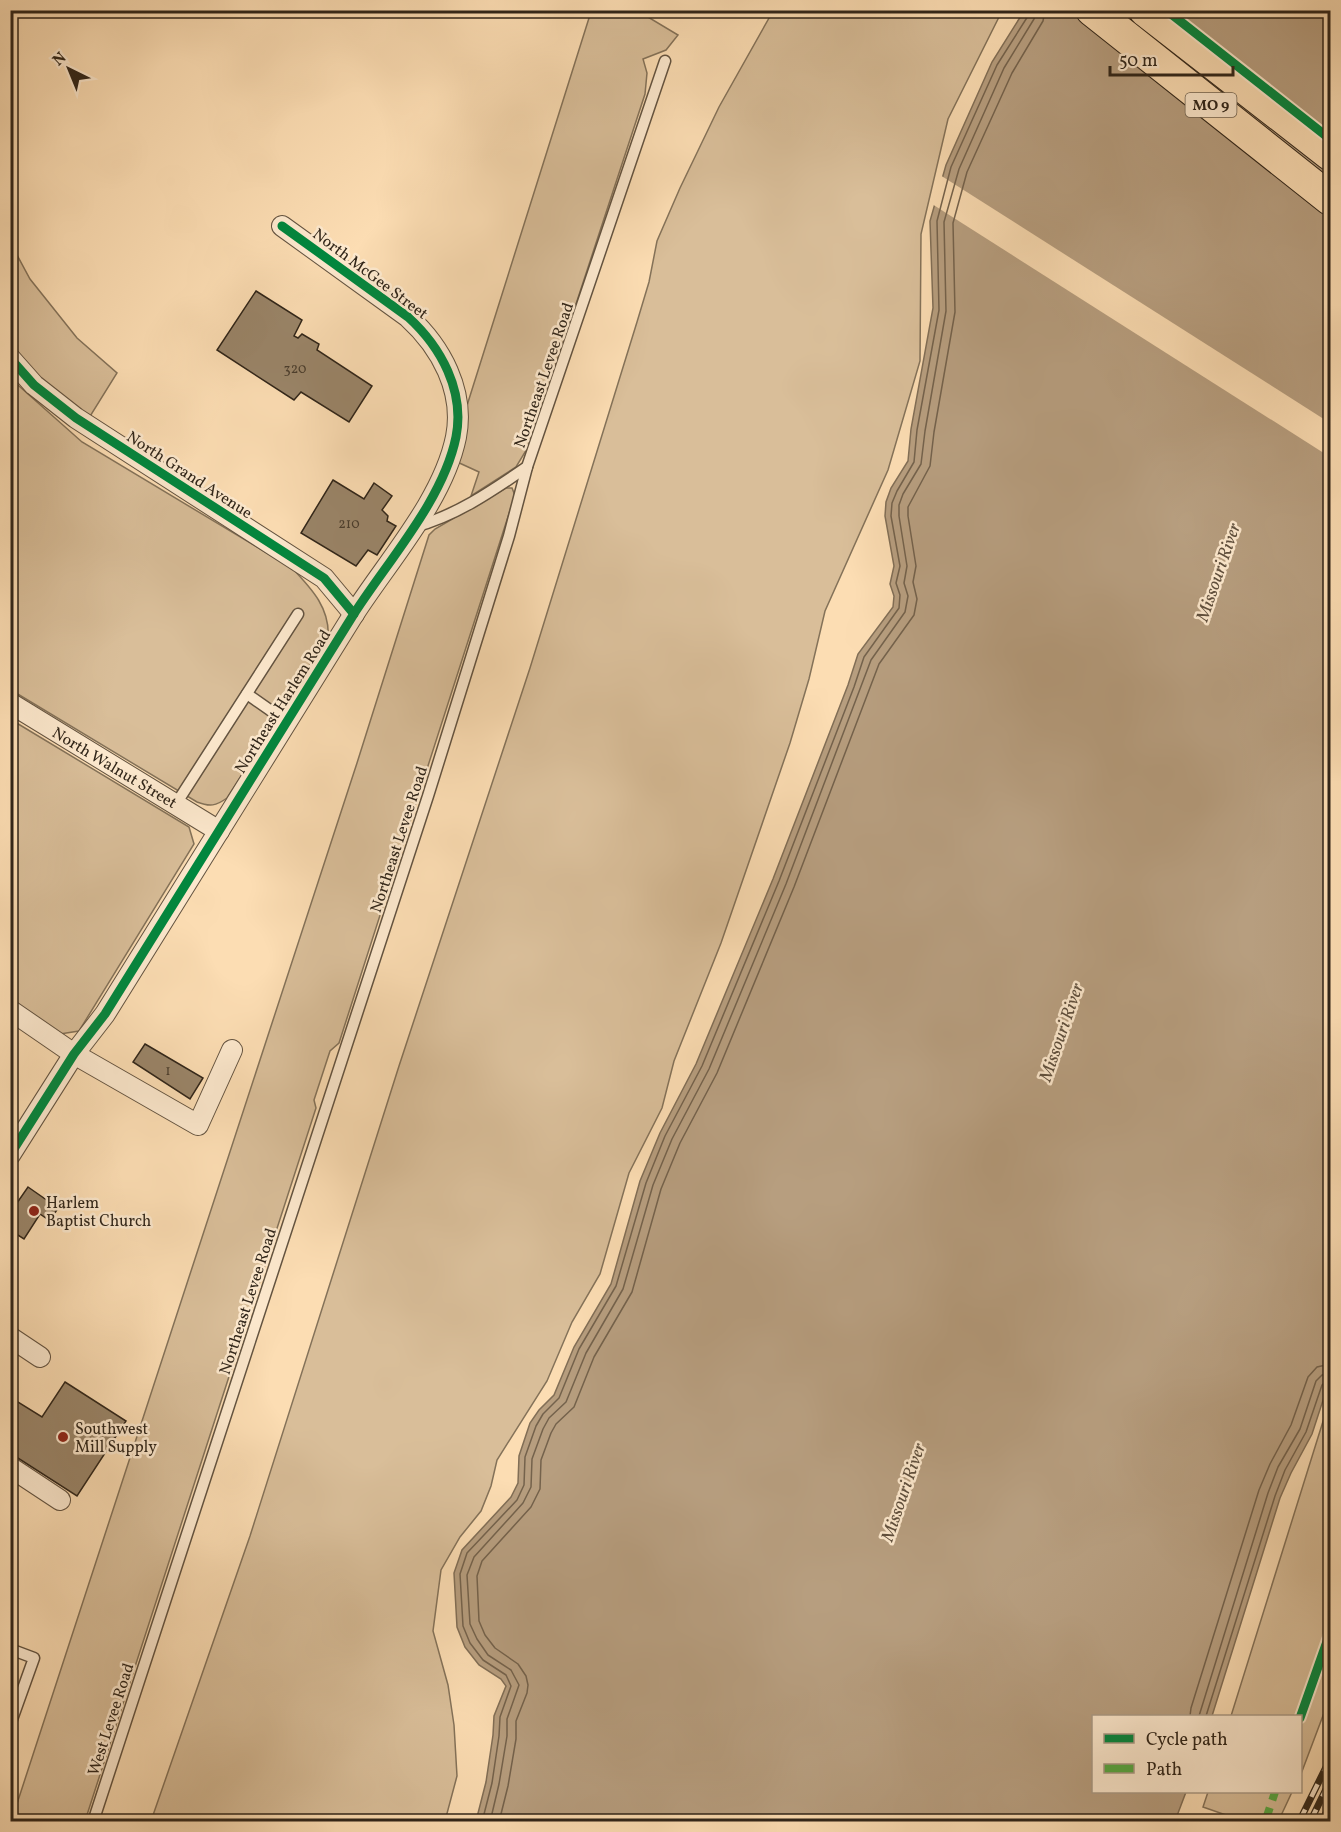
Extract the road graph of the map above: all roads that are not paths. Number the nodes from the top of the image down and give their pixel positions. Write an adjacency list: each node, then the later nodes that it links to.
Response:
1 (1092, 10): 5 (main road, MO 9)
2 (1145, 10): 4 (main road, MO 9)
3 (665, 61): 9 (lane, Northeast Levee Road)
4 (1330, 154)
5 (1330, 199)
6 (282, 226): 7 (street, North McGee Street)
7 (438, 350): 10 (street, Northeast Harlem Road)
8 (10, 358): 12 (street, North Grand Avenue)
9 (527, 467): 10 (lane); 26 (lane, Northeast Levee Road)
10 (414, 527): 12 (street, Northeast Harlem Road)
11 (298, 614): 13 (lane)
12 (354, 614): 15 (street, Northeast Harlem Road)
13 (247, 694): 15 (lane); 16 (lane)
14 (10, 703): 16 (street, North Walnut Street)
15 (287, 722): 17 (street, Northeast Harlem Road)
16 (176, 804): 17 (street, North Walnut Street)
17 (219, 831): 20 (street, Northeast Harlem Road)
18 (10, 1010): 20 (street)
19 (232, 1050): 20 (street)
20 (74, 1054): 21 (street, Northeast Harlem Road)
21 (10, 1155)
22 (10, 1337): 23 (street)
23 (40, 1357)
24 (10, 1467): 25 (street)
25 (60, 1500)
26 (157, 1626): 29 (lane, West Levee Road)
27 (10, 1649): 28 (lane)
28 (10, 1725)
29 (93, 1821)

